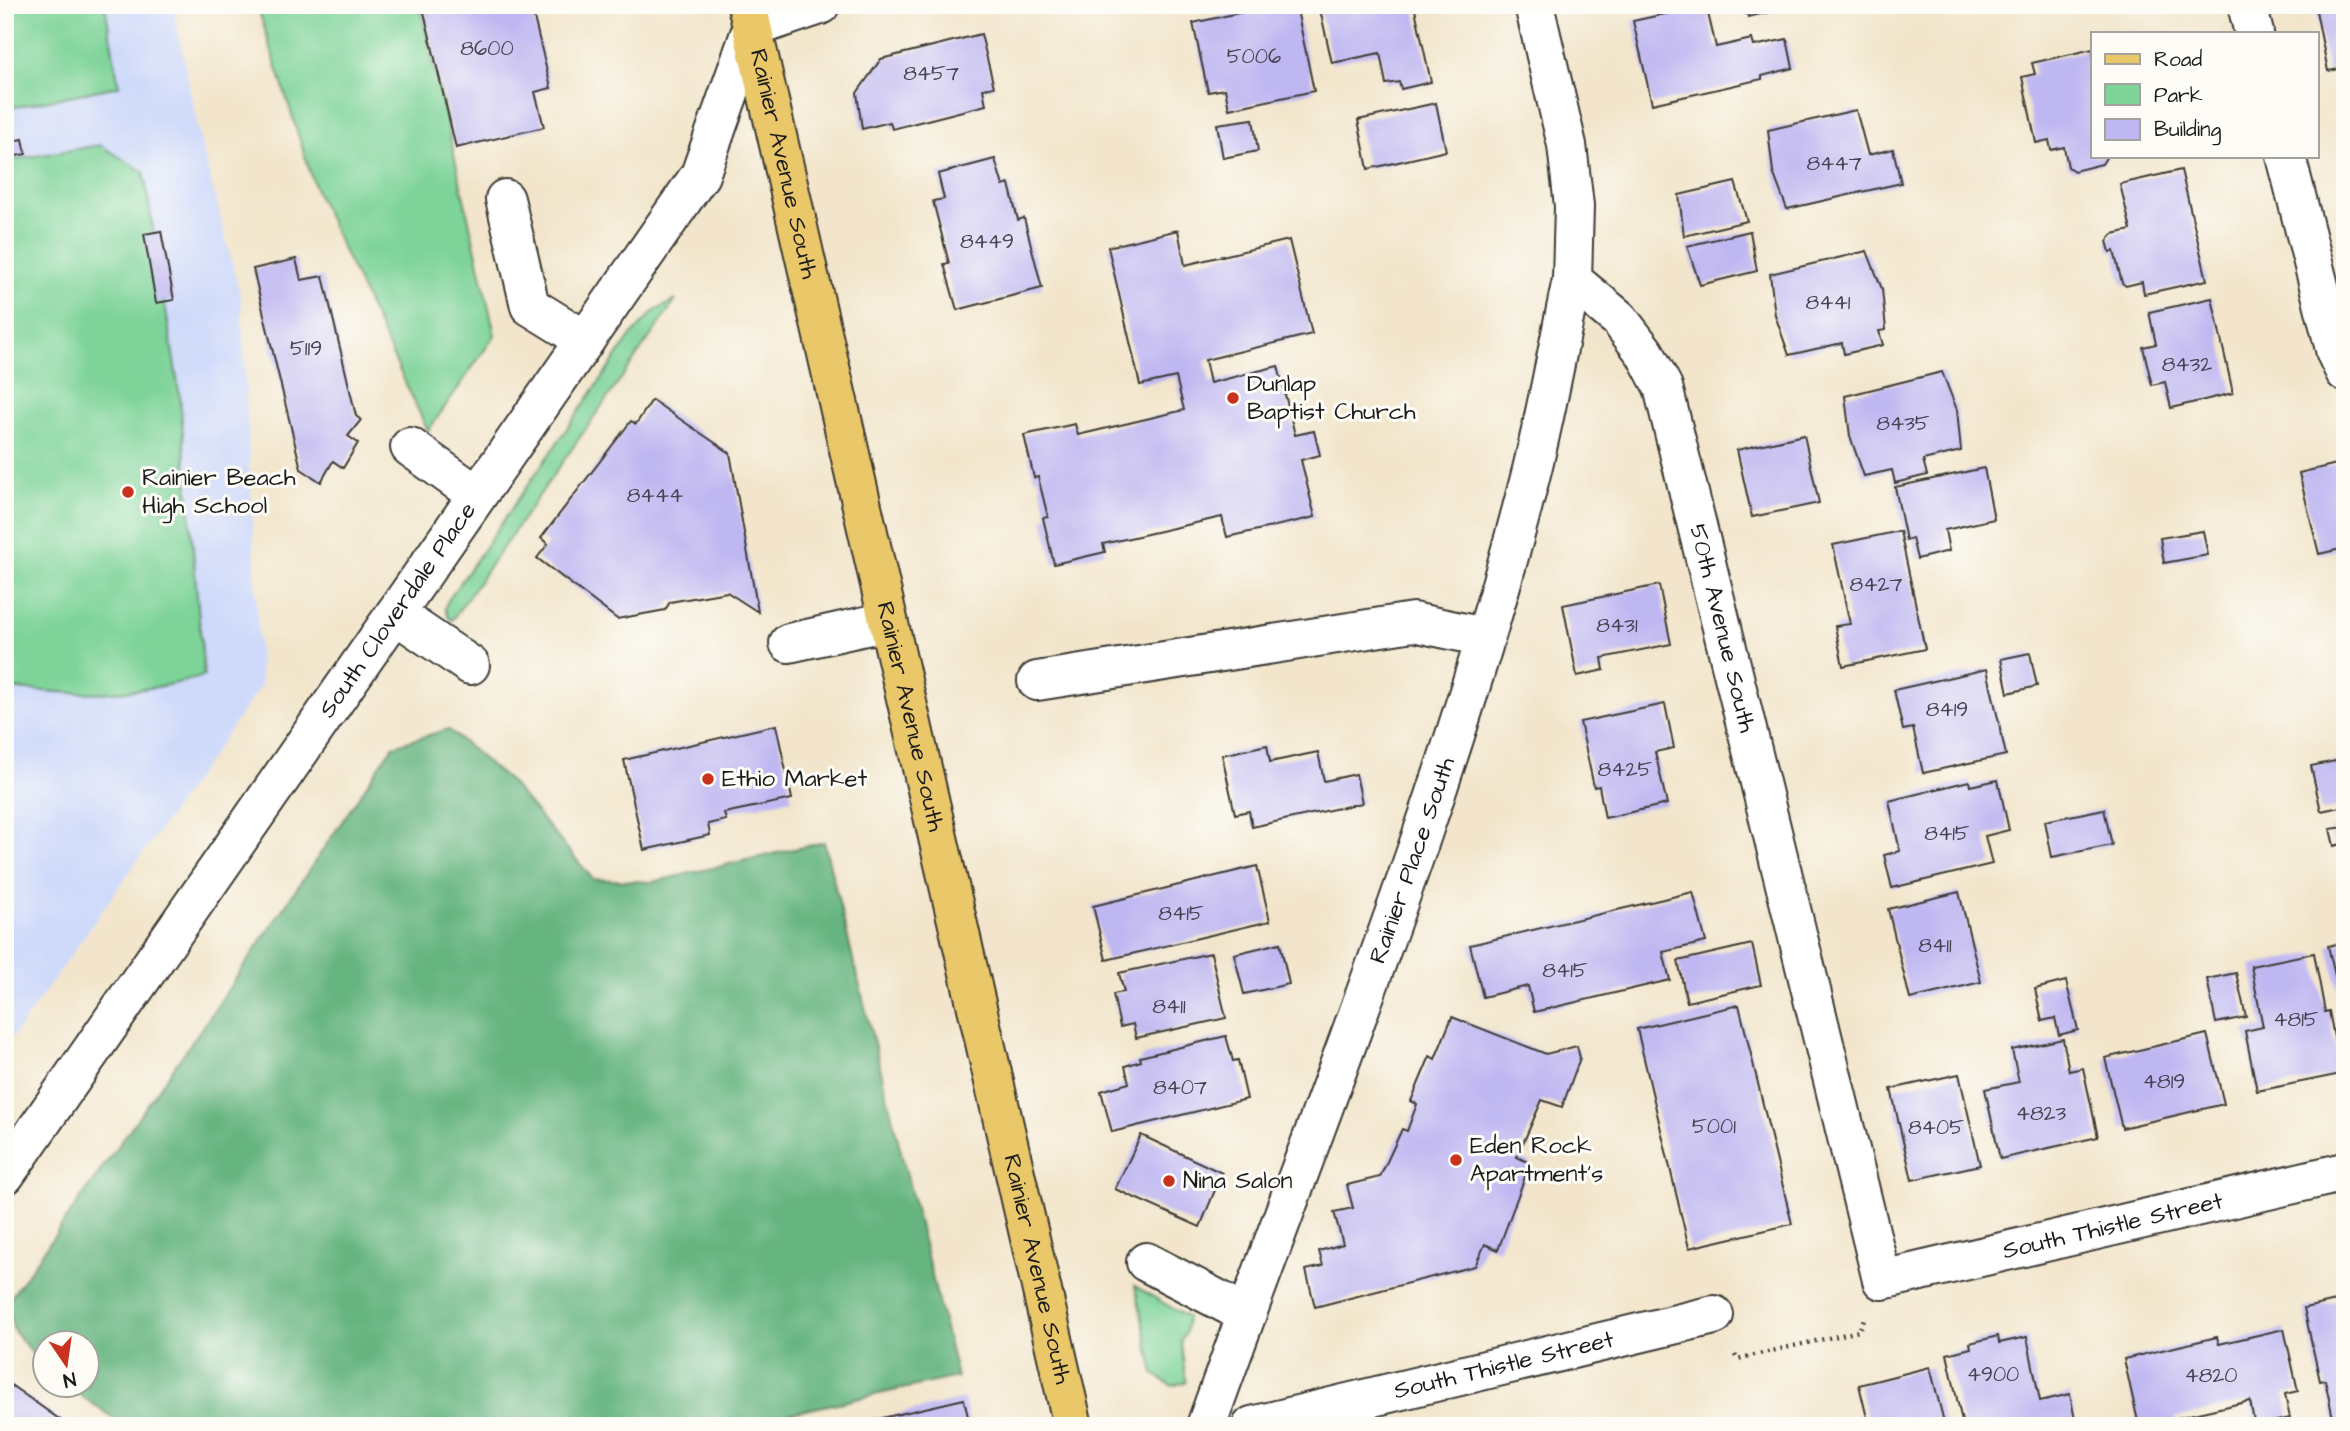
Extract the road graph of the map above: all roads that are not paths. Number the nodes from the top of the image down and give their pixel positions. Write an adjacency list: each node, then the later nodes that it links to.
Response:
1 (820, 5): 4 (street)
2 (1534, 5): 8 (street)
3 (2247, 5): 5 (street)
4 (750, 17): 9 (street, South Cloverdale Place); 14 (main road, Rainier Avenue South)
5 (2254, 32)
6 (2287, 158): 10 (street)
7 (505, 199): 9 (street)
8 (1572, 279): 15 (street, Rainier Place South); 22 (street, 50th Avenue South)
9 (585, 340): 12 (street, South Cloverdale Place)
10 (2345, 372)
11 (410, 447): 12 (street)
12 (477, 495): 13 (street, South Cloverdale Place)
13 (395, 614): 17 (street); 20 (street, South Cloverdale Place)
14 (888, 621): 16 (street); 25 (main road, Rainier Avenue South)
15 (1484, 637): 18 (street); 23 (street, Rainier Place South)
16 (789, 643)
17 (470, 666)
18 (1037, 681)
19 (2345, 1172): 22 (street, South Thistle Street)
20 (5, 1175)
21 (1146, 1262): 23 (street)
22 (1882, 1280)
23 (1246, 1314): 26 (street, Rainier Place South)
24 (1714, 1315): 27 (street, South Thistle Street)
25 (1073, 1426)
26 (1206, 1426)
27 (1252, 1426)

